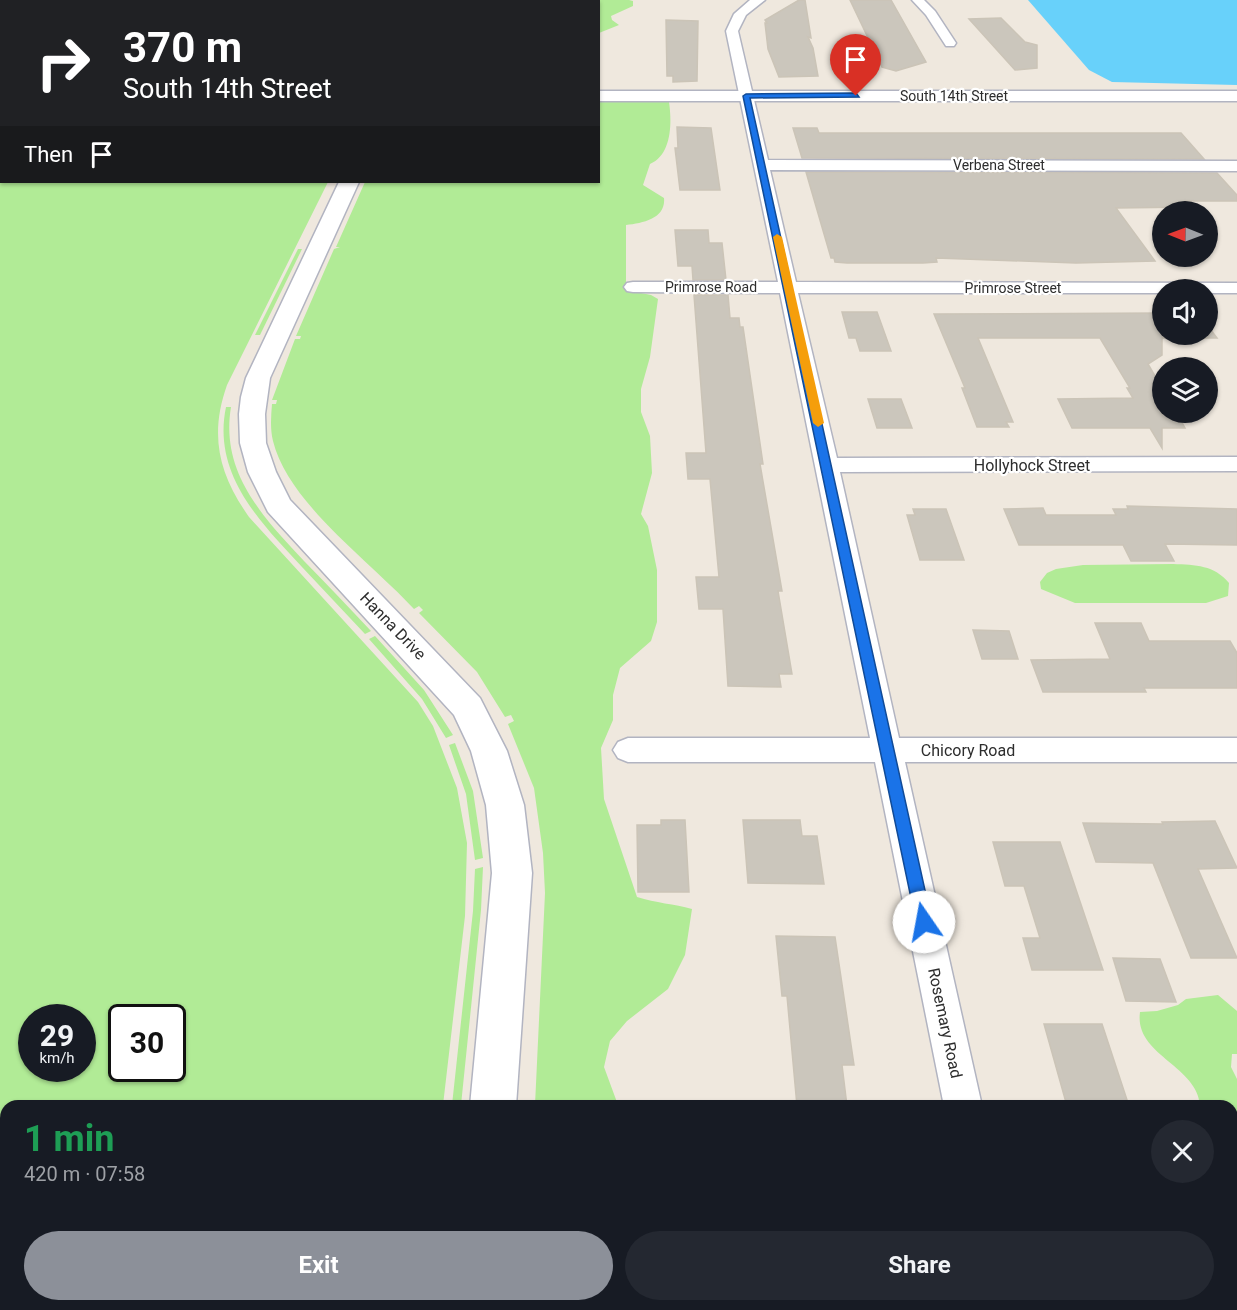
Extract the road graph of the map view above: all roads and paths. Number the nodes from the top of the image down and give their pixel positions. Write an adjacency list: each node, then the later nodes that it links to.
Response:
1 (759, 0): 5 (street, Rosemary Road)
2 (918, 0): 3 (street)
3 (950, 43)
4 (600, 96): 5 (street, South 14th Street)
5 (746, 96): 6 (street, South 14th Street); 7 (street, Rosemary Road)
6 (1237, 96)
7 (762, 165): 8 (street, Verbena Street); 11 (street, Rosemary Road)
8 (1237, 166)
9 (349, 183): 18 (street, Hanna Drive)
10 (633, 287): 11 (street, Primrose Road)
11 (788, 287): 12 (street, Primrose Street); 14 (street, Rosemary Road)
12 (1237, 288)
13 (1237, 464): 14 (street, Hollyhock Street)
14 (827, 465): 16 (street, Rosemary Road)
15 (628, 750): 16 (street, Chicory Road)
16 (887, 750): 17 (street, Chicory Road); 19 (street, Rosemary Road)
17 (1237, 750)
18 (493, 1100)
19 (962, 1100)

